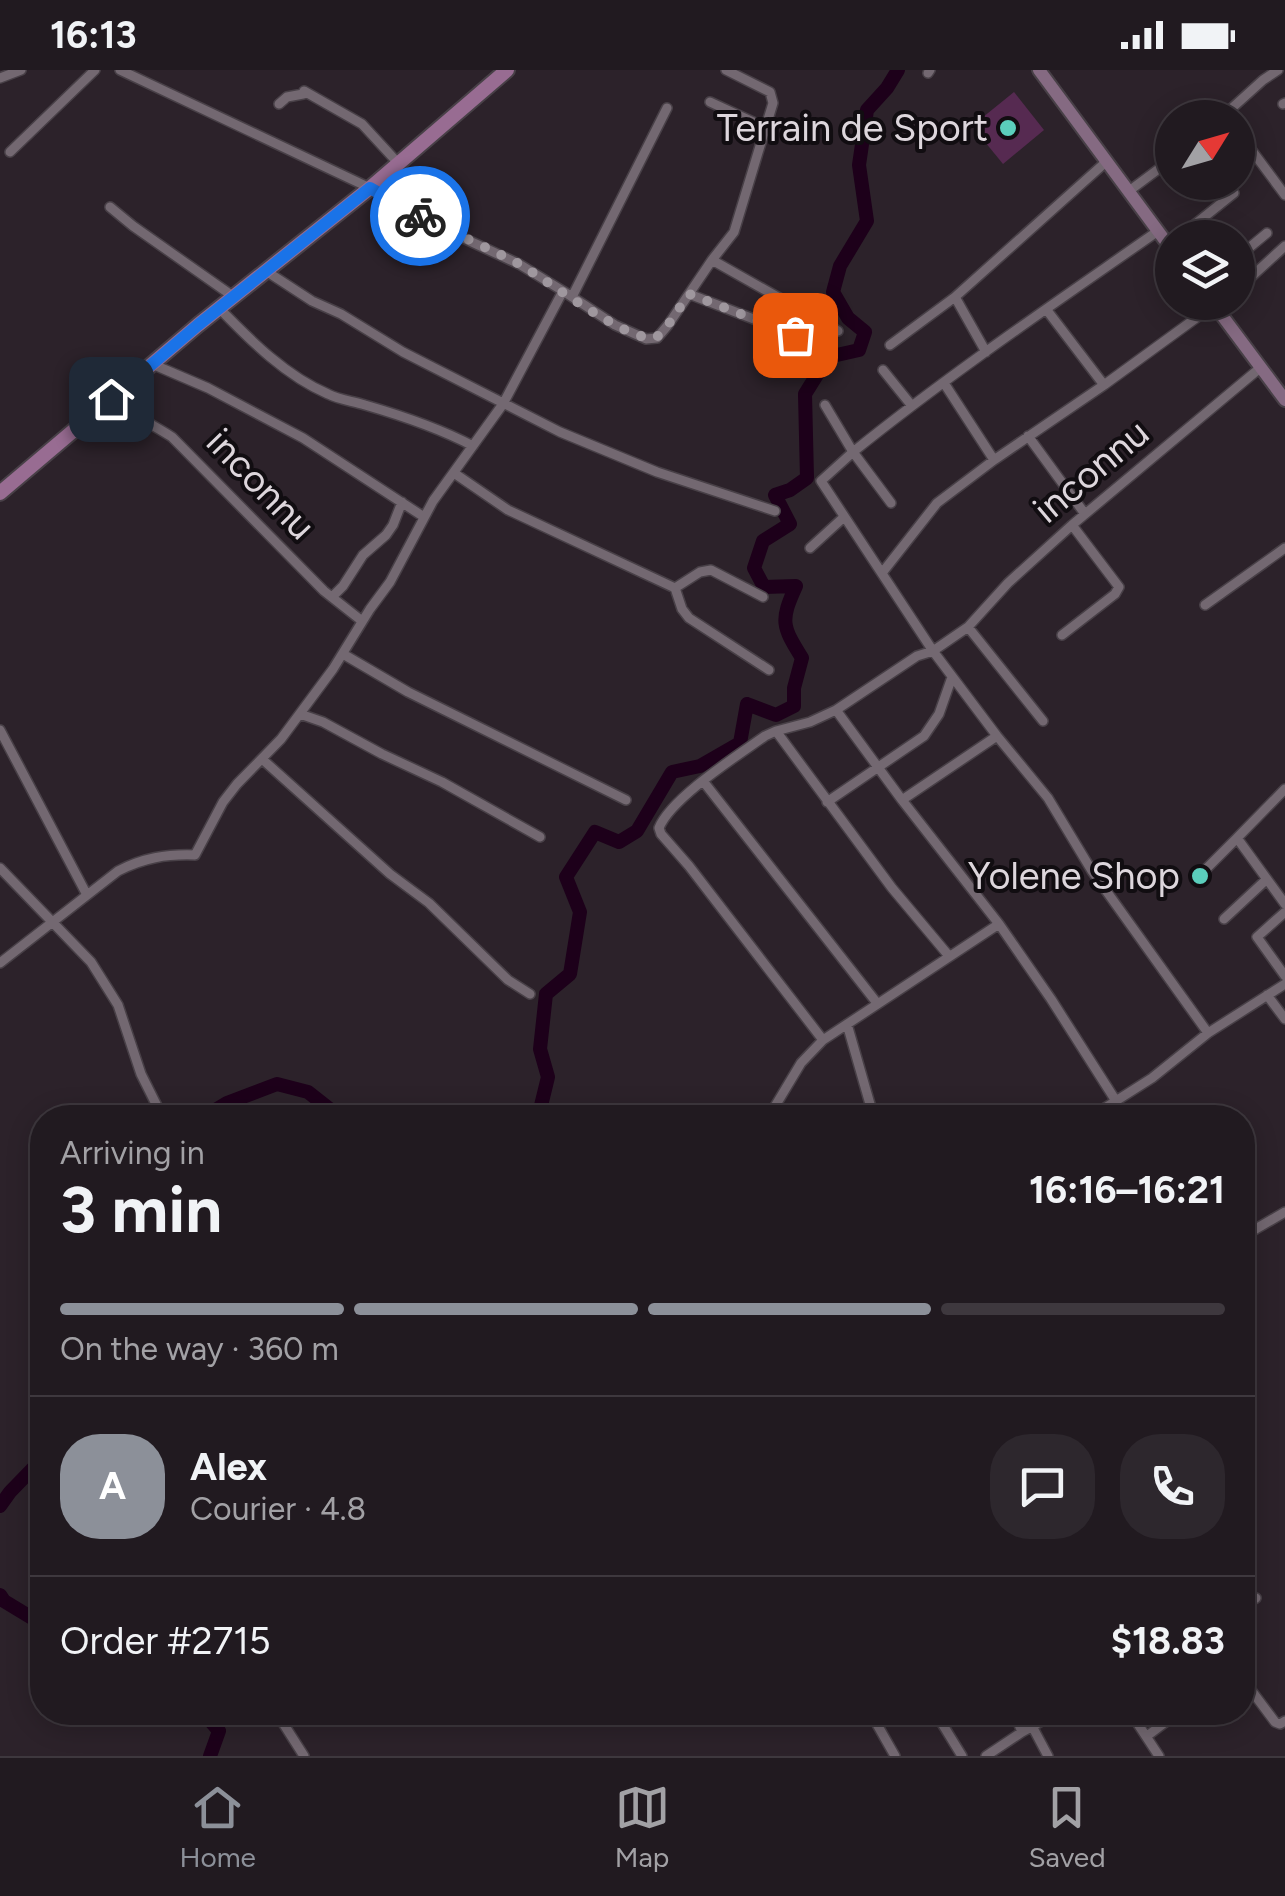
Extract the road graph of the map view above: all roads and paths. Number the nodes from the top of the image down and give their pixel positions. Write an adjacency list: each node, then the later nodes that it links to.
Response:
1 (21, 70): 9 (street)
2 (94, 70): 16 (street)
3 (120, 70): 21 (street)
4 (507, 70): 19 (main road)
5 (726, 70): 15 (street)
6 (1039, 70): 18 (street)
7 (1256, 70): 10 (street)
8 (1278, 70): 10 (street)
9 (0, 78)
10 (1262, 80): 11 (street)
11 (1240, 100)
12 (710, 102): 15 (street)
13 (279, 104): 19 (street)
14 (667, 108): 35 (street)
15 (764, 127): 32 (street)
16 (10, 152)
17 (1255, 155): 23 (street)
18 (1107, 161): 22 (street); 38 (street)
19 (398, 163): 21 (main road)
20 (1155, 172): 22 (street)
21 (370, 188): 33 (main road); 35 (street)
22 (1129, 191): 27 (street)
23 (1285, 195)
24 (1225, 200): 26 (street)
25 (110, 206): 37 (street)
26 (1201, 220)
27 (1155, 227)
28 (1155, 233): 40 (street)
29 (1267, 233): 30 (street)
30 (1255, 243)
31 (1285, 246): 34 (street)
32 (712, 260): 36 (street); 43 (street)
33 (266, 271): 37 (main road); 54 (street)
34 (1255, 274)
35 (568, 294): 36 (street); 54 (street)
36 (689, 294): 44 (street)
37 (234, 297): 39 (main road)
38 (955, 298): 45 (street); 46 (street)
39 (220, 309): 47 (main road); 58 (street)
40 (1046, 309): 46 (street); 51 (street)
41 (1195, 320): 51 (street)
42 (1226, 320): 48 (street)
43 (838, 331)
44 (795, 335)
45 (890, 345)
46 (986, 352): 50 (street)
47 (152, 364): 52 (main road); 63 (street, inconnu)
48 (1260, 368): 53 (street); 66 (street, inconnu)
49 (883, 370): 56 (street)
50 (944, 383): 56 (street); 60 (street)
51 (1104, 385): 57 (street)
52 (111, 399): 62 (main road); 74 (street, inconnu)
53 (1285, 400)
54 (503, 404): 58 (street); 65 (street)
55 (825, 405): 59 (street)
56 (912, 406): 59 (street)
57 (1028, 436): 60 (street); 66 (street)
58 (473, 446): 61 (street)
59 (853, 452): 64 (street); 68 (street)
60 (994, 460): 72 (street)
61 (454, 473): 67 (street); 73 (street)
62 (0, 493)
63 (402, 502): 67 (street, inconnu); 74 (street)
64 (891, 504)
65 (775, 511)
66 (1085, 514): 69 (street, inconnu)
67 (424, 517): 77 (street)
68 (844, 517): 70 (street); 72 (street)
69 (1072, 525): 78 (street, inconnu); 79 (street)
70 (810, 548)
71 (1285, 548): 76 (street)
72 (882, 573): 80 (street)
73 (675, 588): 75 (street); 82 (street)
74 (332, 597): 77 (street, inconnu)
75 (763, 597)
76 (1205, 605)
77 (362, 621): 81 (street)
78 (968, 627): 80 (street, inconnu); 86 (street)
79 (1062, 635)
80 (933, 651): 83 (street); 84 (street)
81 (342, 654): 85 (street); 95 (street)
82 (769, 670)
83 (952, 677): 89 (street); 92 (street)
84 (836, 710): 88 (street); 92 (street)
85 (300, 714): 91 (street); 98 (street)
86 (1043, 721)
87 (0, 730): 90 (street)
88 (776, 731): 93 (street); 97 (street)
89 (997, 736): 96 (street); 117 (street)
90 (3, 747): 103 (street)
91 (262, 759): 103 (street); 112 (street)
92 (878, 768): 96 (street); 97 (street)
93 (702, 781): 114 (street); 118 (street)
94 (1285, 789): 99 (street)
95 (626, 800)
96 (902, 800): 107 (street)
97 (828, 802): 108 (street)
98 (540, 837)
99 (1236, 838): 101 (street); 102 (street)
100 (0, 868): 106 (street)
101 (1206, 869)
102 (1266, 879): 104 (street); 105 (street)
103 (87, 895): 106 (street)
104 (1284, 904): 110 (street)
105 (1224, 919)
106 (52, 921): 109 (street); 120 (street)
107 (998, 924): 108 (street); 119 (street)
108 (948, 956): 114 (street)
109 (0, 963)
110 (1285, 976)
111 (1285, 984): 113 (street)
112 (530, 994)
113 (1267, 995): 115 (street); 117 (street)
114 (877, 1003): 116 (street)
115 (1285, 1019)
116 (847, 1024): 118 (street); 122 (street)
117 (1208, 1033): 119 (street)
118 (823, 1040): 121 (street)
119 (1116, 1100): 123 (street)
120 (157, 1105)
121 (776, 1105)
122 (870, 1105)
123 (1108, 1105)
124 (1285, 1212): 125 (street)
125 (1255, 1229)
126 (1255, 1695): 127 (street)
127 (1285, 1721)
128 (284, 1725): 139 (street)
129 (877, 1725): 140 (street)
130 (943, 1725): 141 (street)
131 (1024, 1725): 135 (street)
132 (1034, 1725): 135 (street)
133 (1139, 1725): 136 (street)
134 (1162, 1725): 136 (street)
135 (1027, 1729): 137 (street); 143 (street)
136 (1147, 1736): 138 (street)
137 (998, 1753): 142 (street)
138 (1157, 1755)
139 (304, 1756)
140 (894, 1756)
141 (962, 1756)
142 (986, 1756)
143 (1048, 1756)

